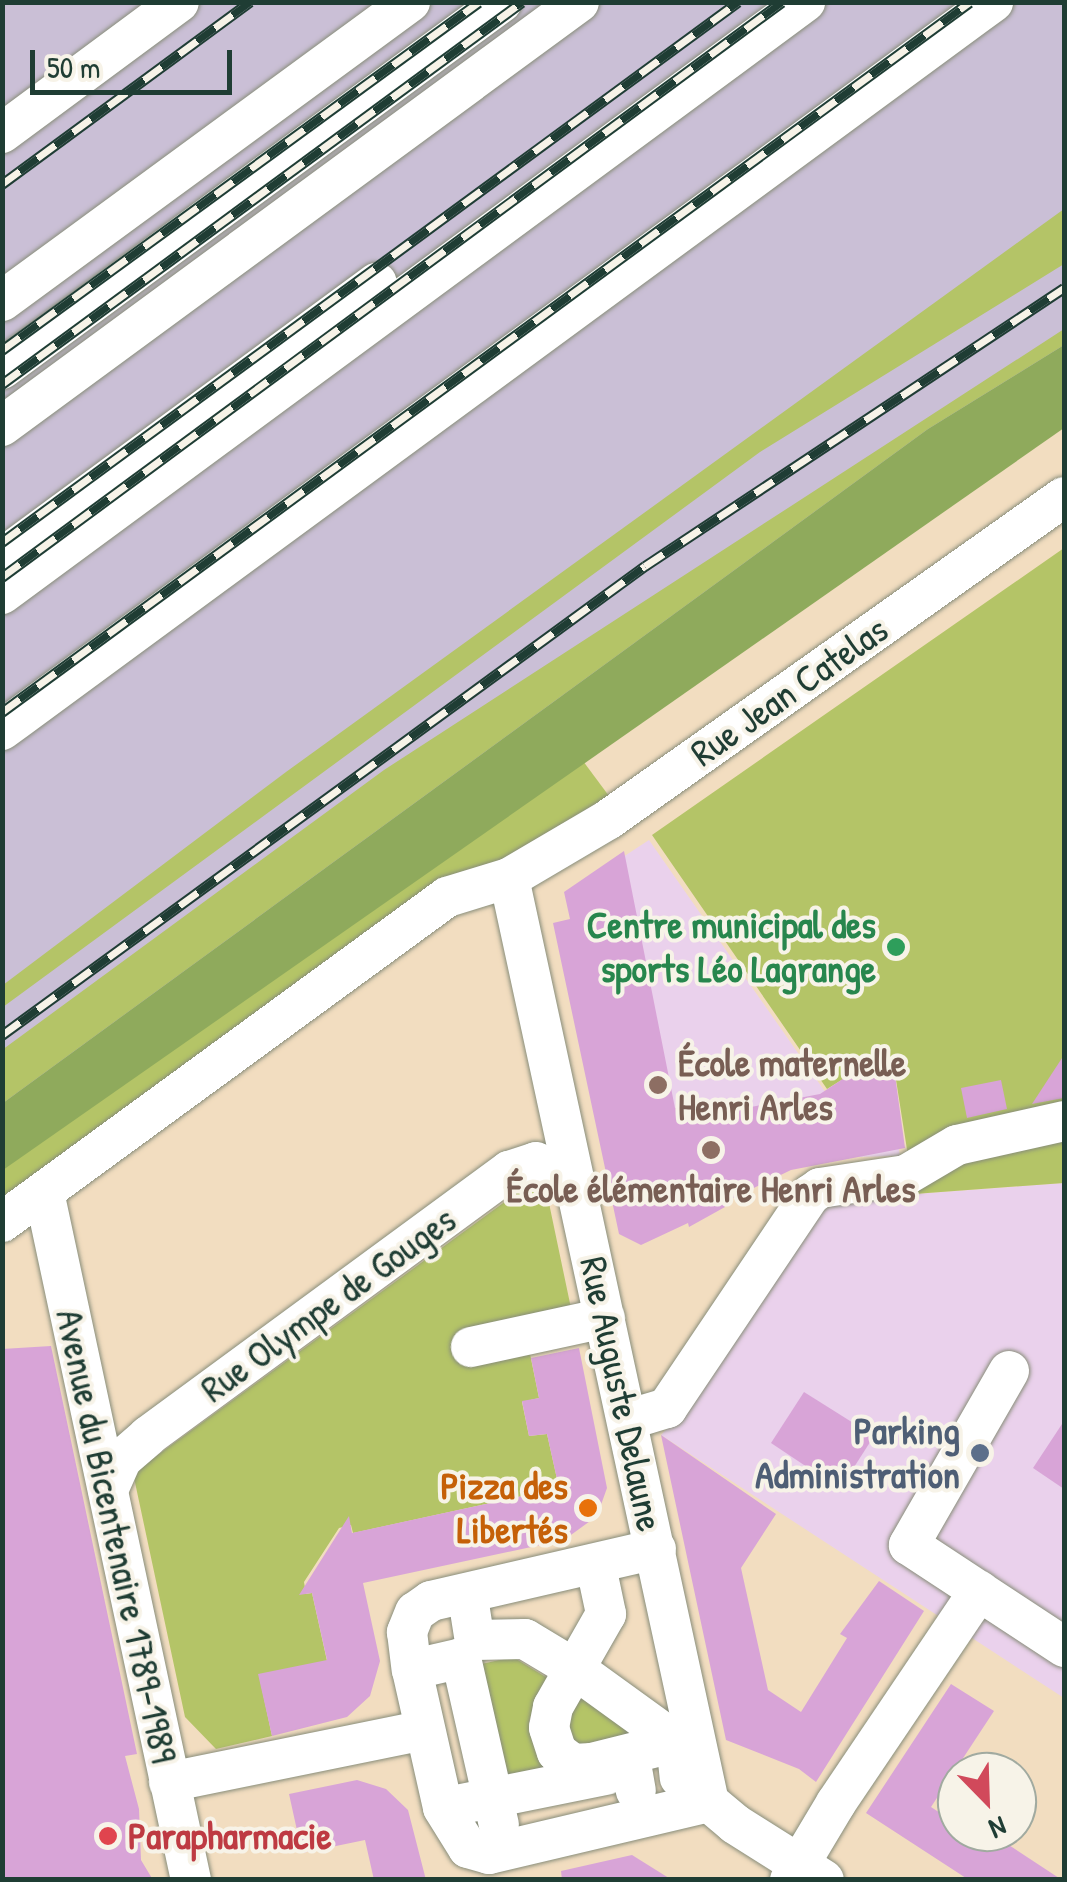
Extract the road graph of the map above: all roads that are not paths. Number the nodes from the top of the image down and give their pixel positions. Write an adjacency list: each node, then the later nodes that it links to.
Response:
1 (179, 2): 8 (street)
2 (410, 2): 9 (street)
3 (502, 2): 10 (street)
4 (579, 2): 11 (street)
5 (760, 2): 13 (street)
6 (805, 2): 14 (street)
7 (993, 2): 15 (street)
8 (2, 133)
9 (2, 301)
10 (2, 369)
11 (2, 426)
12 (1064, 497): 16 (street, Rue Jean Catelas)
13 (2, 558)
14 (2, 594)
15 (2, 730)
16 (509, 878): 17 (street, Rue Auguste Delaune); 21 (street, Rue Jean Catelas)
17 (557, 1083): 19 (street, Rue Olympe de Gouges); 20 (street, Rue Auguste Delaune)
18 (1064, 1121): 27 (street)
19 (509, 1171): 20 (street); 28 (street, Rue Olympe de Gouges)
20 (576, 1184): 23 (street, Rue Auguste Delaune)
21 (44, 1192): 22 (street, Rue Jean Catelas); 26 (street, Avenue du Bicentenaire 1789-1989)
22 (2, 1222)
23 (605, 1318): 24 (street); 27 (street, Rue Auguste Delaune)
24 (470, 1347)
25 (1009, 1371): 32 (street)
26 (99, 1388): 28 (street); 29 (street, Avenue du Bicentenaire 1789-1989)
27 (627, 1420): 30 (street, Rue Auguste Delaune)
28 (148, 1436): 29 (street, Rue Olympe de Gouges)
29 (108, 1490): 39 (street, Avenue du Bicentenaire 1789-1989)
30 (656, 1550): 37 (street); 40 (street, Rue Auguste Delaune)
31 (598, 1576): 36 (street)
32 (978, 1590): 34 (street); 43 (street)
33 (468, 1634): 35 (street); 36 (street); 41 (street)
34 (1064, 1647)
35 (422, 1667)
36 (575, 1669): 38 (street); 38 (street)
37 (424, 1730): 39 (street); 40 (street)
38 (678, 1748): 41 (street)
39 (169, 1782): 44 (street, Avenue du Bicentenaire 1789-1989)
40 (709, 1802): 43 (street)
41 (471, 1803): 42 (street)
42 (504, 1839)
43 (805, 1874)
44 (190, 1880)

